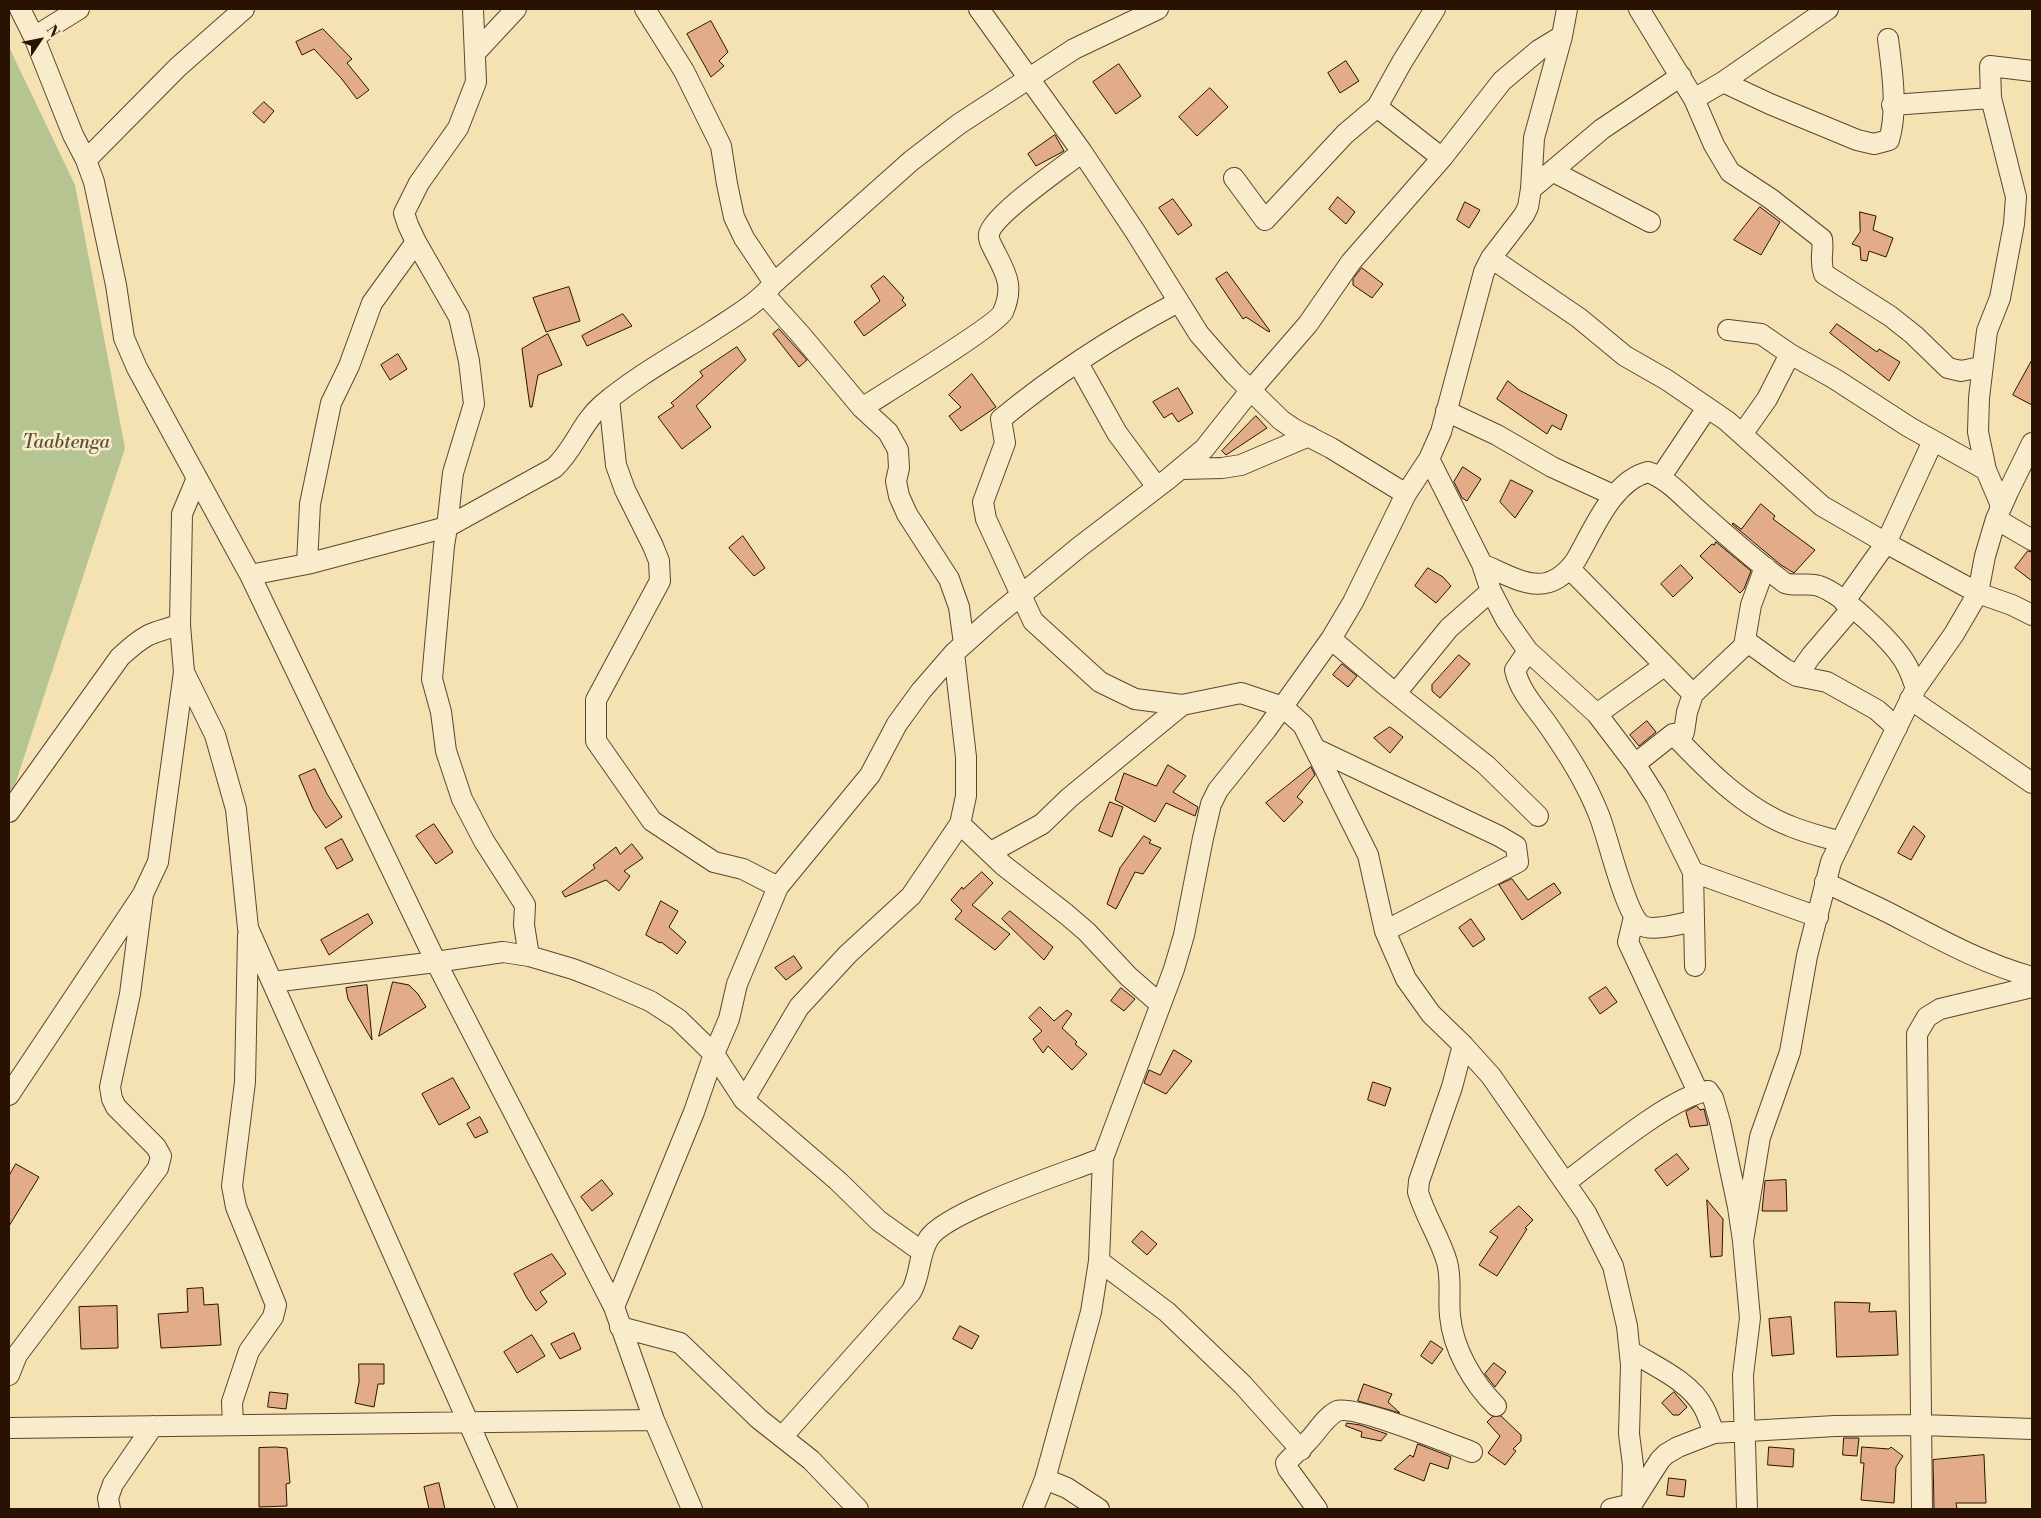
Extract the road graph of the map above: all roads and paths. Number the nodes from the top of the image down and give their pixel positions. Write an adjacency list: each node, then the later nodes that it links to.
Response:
1 (20, 9): 14 (street)
2 (79, 9): 14 (street)
3 (244, 9): 27 (street)
4 (473, 9): 16 (street)
5 (516, 9): 16 (street)
6 (645, 9): 35 (street)
7 (979, 9): 19 (street)
8 (1158, 9): 19 (street)
9 (1435, 9): 24 (street)
10 (1567, 9): 13 (street)
11 (1639, 9): 18 (street)
12 (1828, 9): 20 (street)
13 (1562, 36): 26 (street); 30 (street)
14 (34, 37): 27 (street)
15 (1888, 39): 23 (street)
16 (476, 52): 33 (street)
17 (2032, 71): 21 (street)
18 (1681, 76): 22 (street); 28 (street)
19 (1029, 78): 25 (street); 35 (street)
20 (1723, 82): 22 (street); 23 (street)
21 (1991, 98): 23 (street); 31 (street)
22 (1694, 99): 40 (street)
23 (1892, 105)
24 (1377, 108): 26 (street); 29 (street)
25 (1082, 152): 36 (street); 43 (street)
26 (1442, 158): 41 (street)
27 (86, 160): 53 (street)
28 (1552, 171): 30 (street); 32 (street)
29 (1234, 178)
30 (1531, 189): 34 (street)
31 (2024, 198): 40 (street)
32 (1650, 222)
33 (416, 242): 59 (street); 62 (street)
34 (1491, 258): 44 (street); 45 (street)
35 (769, 289): 42 (street); 43 (street)
36 (1178, 302): 39 (street); 41 (street)
37 (1728, 330): 38 (street)
38 (1790, 354): 46 (street); 48 (street)
39 (1078, 363): 55 (street); 69 (street)
40 (1981, 367): 52 (street)
41 (1250, 391): 47 (street); 51 (street)
42 (609, 400): 59 (street); 98 (street)
43 (862, 408): 75 (street)
44 (1707, 408): 46 (street); 54 (street)
45 (1446, 411): 50 (street); 57 (street)
46 (1743, 434): 61 (street)
47 (1309, 436): 51 (street); 56 (street)
48 (1933, 441): 52 (street); 61 (street)
49 (2032, 443): 58 (street)
50 (1429, 459): 56 (street); 63 (street)
51 (1181, 469): 55 (street)
52 (1986, 470): 58 (street)
53 (197, 478): 66 (street); 72 (street)
54 (1660, 478): 57 (street); 64 (street)
55 (1157, 487): 69 (street)
56 (1406, 494): 73 (street)
57 (1614, 495): 65 (street)
58 (1998, 515): 60 (street); 68 (street)
59 (447, 527): 62 (street); 105 (street)
60 (2032, 540)
61 (1886, 543): 68 (street); 70 (street)
62 (307, 564): 66 (street)
63 (1482, 564): 65 (street); 67 (street)
64 (1765, 567): 70 (street); 74 (street)
65 (1570, 569): 77 (street)
66 (250, 575): 106 (street)
67 (1491, 591): 76 (street); 80 (street)
68 (1978, 593): 71 (street); 81 (street)
69 (1021, 595): 75 (street); 83 (street)
70 (1848, 605): 79 (street); 81 (street)
71 (2032, 615)
72 (180, 625): 78 (street); 91 (street)
73 (1331, 639): 80 (street); 84 (street)
74 (1746, 641): 79 (street); 82 (street)
75 (959, 649): 93 (street); 98 (street)
76 (1528, 651): 85 (street); 100 (street)
77 (1664, 666): 82 (street); 85 (street)
78 (184, 672): 99 (street); 103 (street)
79 (1797, 676): 86 (street)
80 (1396, 693): 92 (street)
81 (1913, 693): 86 (street); 90 (street)
82 (1693, 694): 87 (street)
83 (1182, 705): 84 (street); 95 (street)
84 (1283, 708): 88 (street); 111 (street)
85 (1597, 714): 89 (street)
86 (1897, 728): 94 (street)
87 (1673, 734): 89 (street); 94 (street)
88 (1318, 750): 104 (street); 104 (street)
89 (1636, 764): 96 (street)
90 (2032, 783)
91 (9, 812)
92 (1538, 816)
93 (960, 824): 95 (street); 116 (street)
94 (1841, 842): 97 (street)
95 (990, 852): 111 (street)
96 (1693, 872): 101 (street); 102 (street)
97 (1825, 882): 101 (street); 108 (street)
98 (778, 887): 113 (street)
99 (143, 894): 115 (street); 125 (street)
100 (1634, 917): 102 (street); 114 (street)
101 (1818, 917): 119 (street)
102 (1693, 921): 107 (street)
103 (248, 928): 109 (street); 129 (street)
104 (1385, 931): 112 (street)
105 (529, 956): 106 (street); 113 (street)
106 (436, 962): 109 (street); 122 (street)
107 (1695, 966)
108 (2032, 977)
109 (272, 982): 128 (street)
110 (2032, 987): 130 (street)
111 (1160, 1004): 117 (street)
112 (1464, 1045): 118 (street); 126 (street)
113 (714, 1054): 116 (street); 122 (street)
114 (1698, 1092): 118 (street); 119 (street)
115 (9, 1095)
116 (744, 1100): 120 (street)
117 (1103, 1158): 120 (street); 121 (street)
118 (1565, 1182): 124 (street)
119 (1743, 1241): 134 (street)
120 (921, 1251): 136 (street)
121 (1099, 1261): 137 (street); 139 (street)
122 (614, 1306): 123 (street)
123 (620, 1326): 127 (street); 136 (street)
124 (1630, 1351): 135 (street); 140 (street)
125 (9, 1375)
126 (1496, 1406)
127 (654, 1420): 128 (street); 143 (street)
128 (467, 1423): 129 (street); 142 (street)
129 (233, 1425): 131 (street)
130 (1922, 1425): 133 (street); 134 (street); 150 (street)
131 (153, 1426): 132 (street); 141 (street)
132 (9, 1428)
133 (2032, 1429)
134 (1744, 1431): 135 (street); 149 (street)
135 (1714, 1433): 140 (street)
136 (782, 1437): 144 (street)
137 (1300, 1450): 138 (street); 147 (street)
138 (1472, 1452)
139 (1045, 1479): 145 (street); 146 (street)
140 (1632, 1504): 148 (street)
141 (110, 1509)
142 (507, 1509)
143 (692, 1509)
144 (858, 1509)
145 (1033, 1509)
146 (1099, 1509)
147 (1317, 1509)
148 (1611, 1509)
149 (1747, 1509)
150 (1922, 1509)

